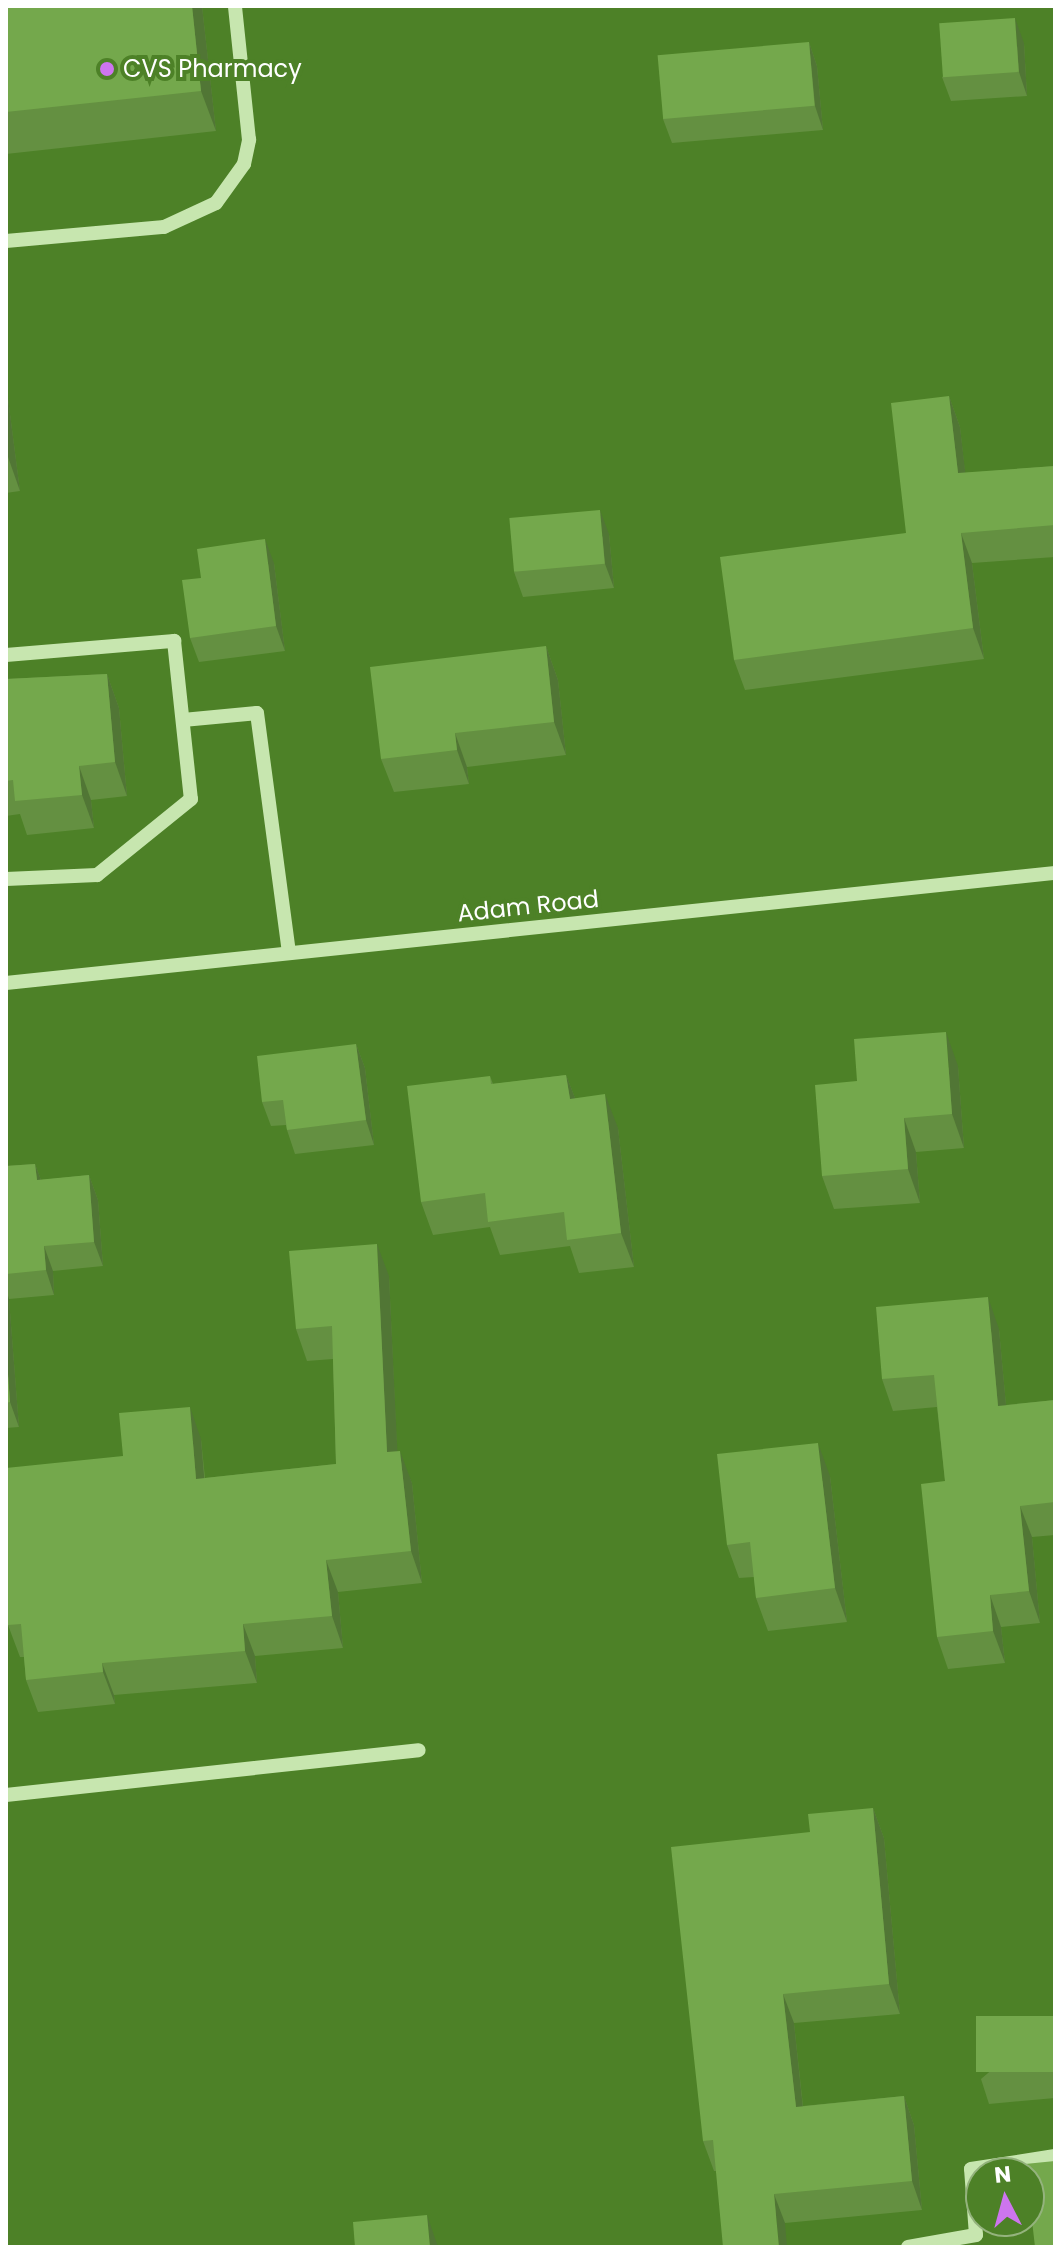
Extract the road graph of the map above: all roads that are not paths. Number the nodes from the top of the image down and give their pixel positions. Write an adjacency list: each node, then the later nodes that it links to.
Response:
1 (235, 6): 2 (street)
2 (6, 241)
3 (6, 655): 4 (street)
4 (183, 720): 6 (street); 7 (street)
5 (1055, 873): 7 (street, Adam Road)
6 (6, 879)
7 (289, 953): 8 (street, Adam Road)
8 (6, 983)
9 (419, 1750): 10 (street)
10 (6, 1795)
11 (1055, 2156): 12 (street)
12 (908, 2247)

